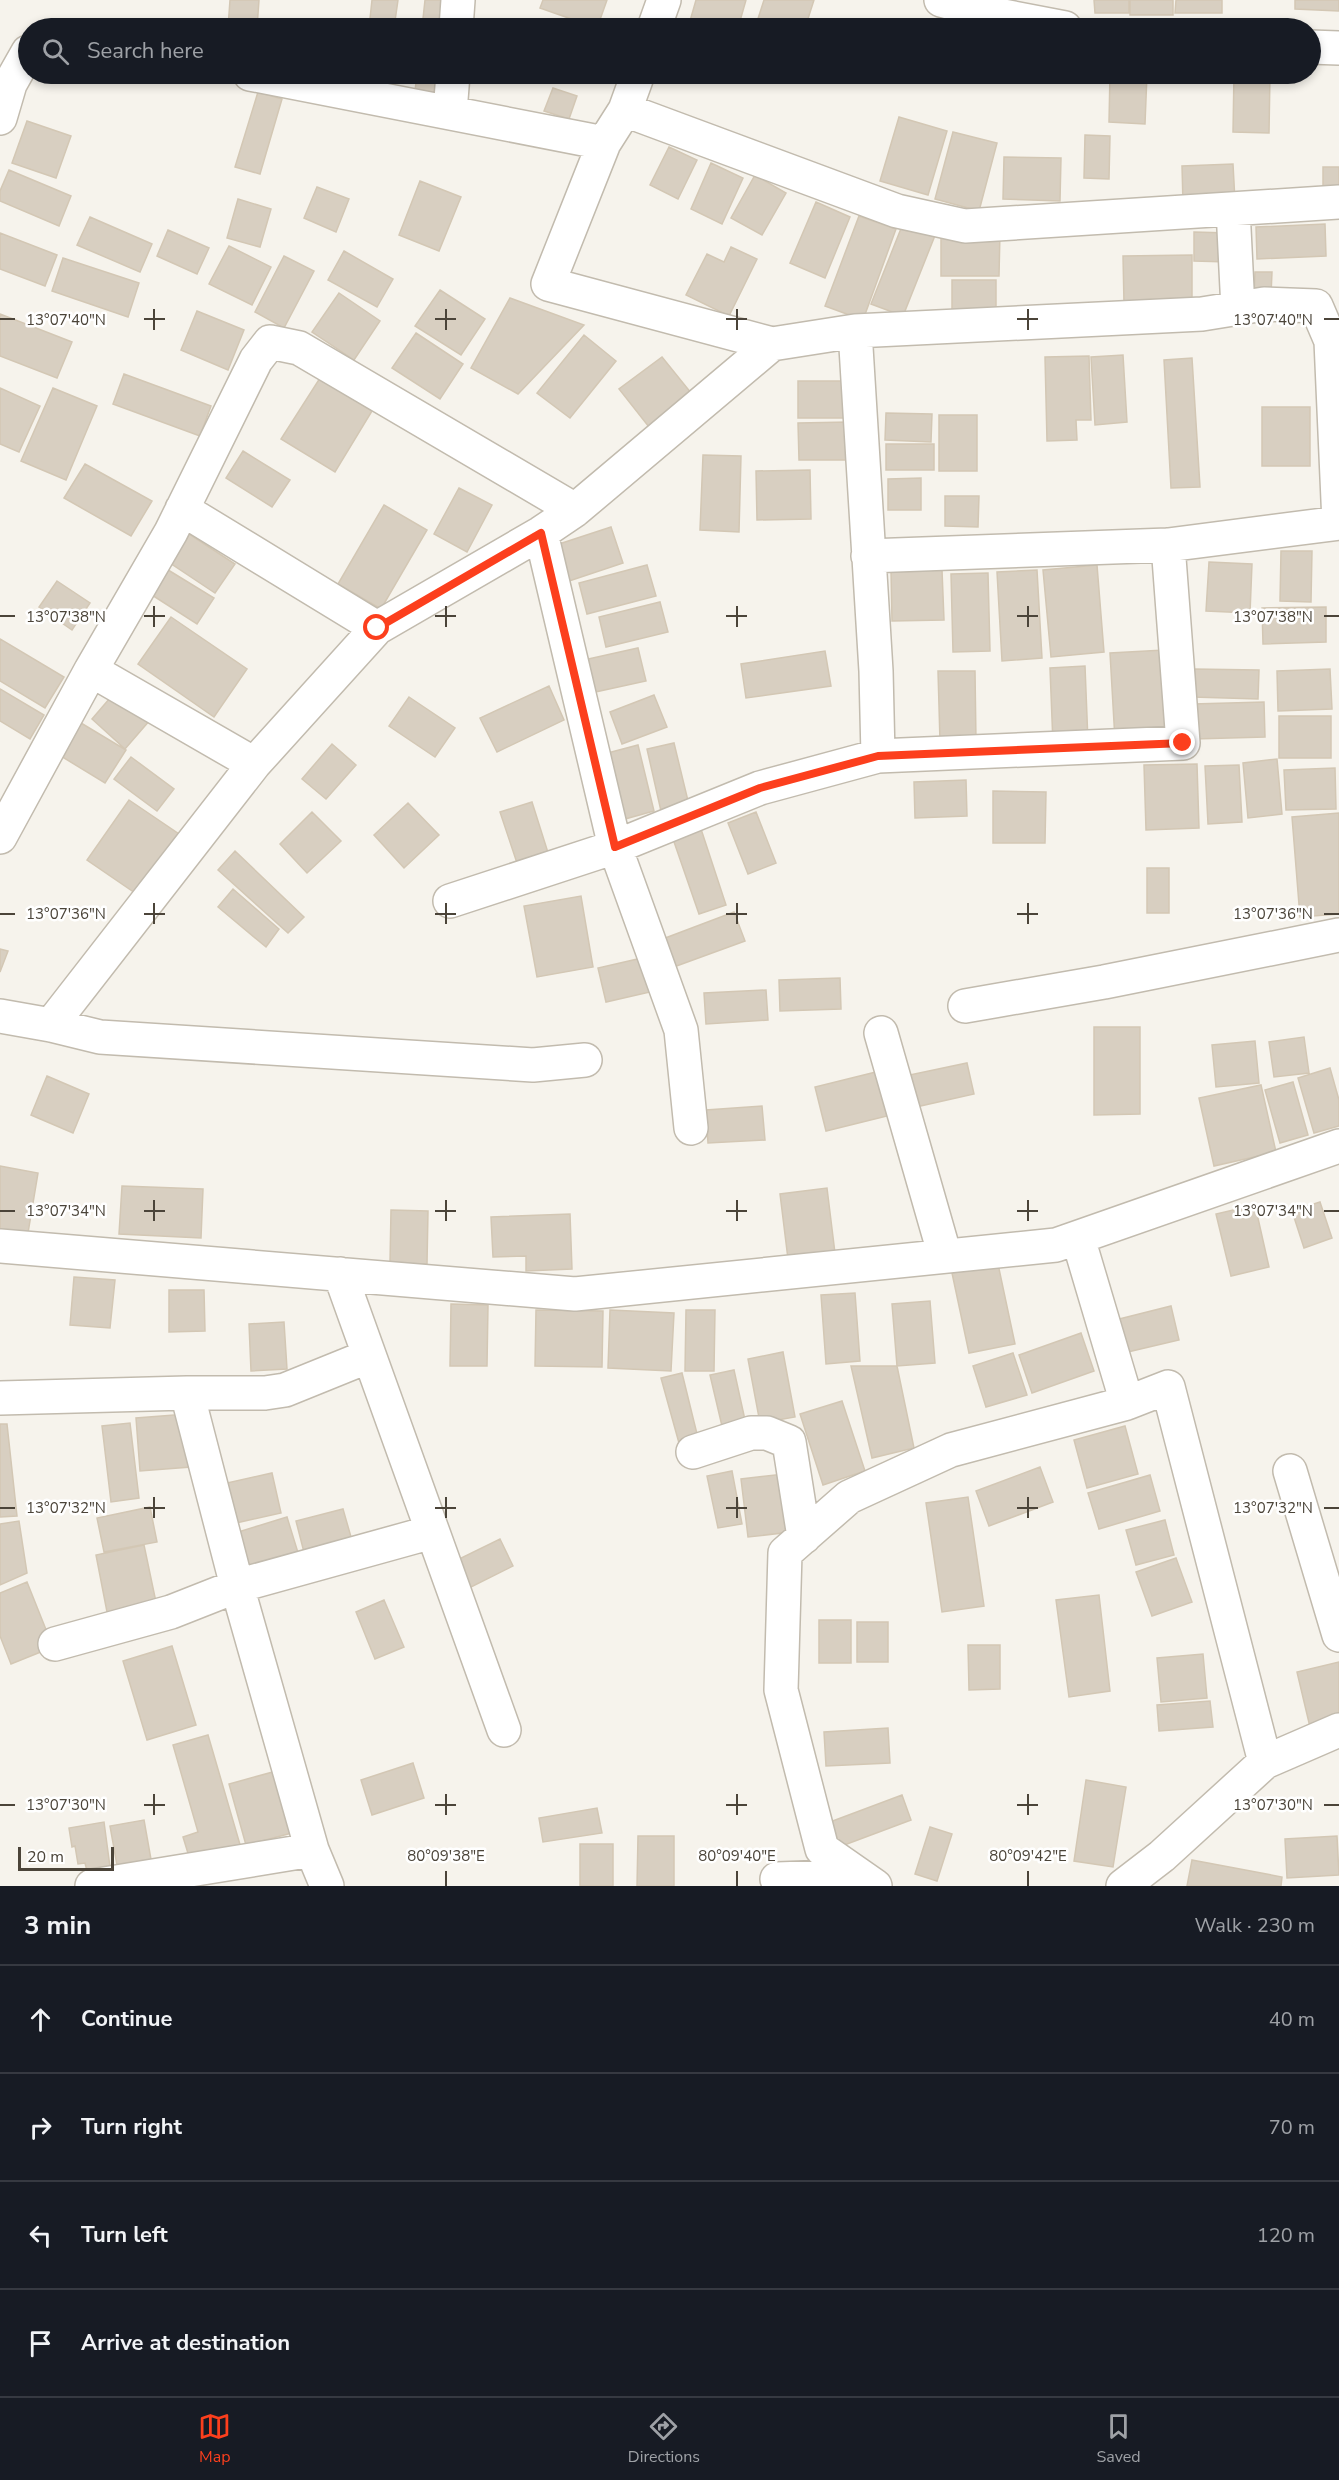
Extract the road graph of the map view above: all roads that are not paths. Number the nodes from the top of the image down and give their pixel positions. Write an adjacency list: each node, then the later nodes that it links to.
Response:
1 (458, 0): 4 (street)
2 (664, 0): 5 (street)
3 (941, 0): 6 (street)
4 (457, 18)
5 (658, 18)
6 (1014, 18)
7 (1321, 47): 8 (street)
8 (1339, 48)
9 (18, 70): 15 (street)
10 (303, 84): 14 (street)
11 (452, 84): 14 (street)
12 (634, 84): 13 (street)
13 (625, 110): 16 (street); 18 (street)
14 (450, 112): 16 (street)
15 (0, 118)
16 (604, 143): 21 (street)
17 (1339, 202): 18 (street)
18 (1233, 209): 19 (street)
19 (1238, 309): 20 (street); 24 (street)
20 (855, 331): 21 (street); 27 (street)
21 (772, 344): 23 (street)
22 (182, 509): 23 (street); 28 (street); 29 (street)
23 (575, 510): 25 (street)
24 (1339, 523): 26 (street)
25 (541, 533): 28 (street); 33 (street)
26 (1168, 545): 27 (street); 30 (street)
27 (868, 556): 30 (street)
28 (377, 628): 31 (street)
29 (90, 670): 31 (street); 32 (street)
30 (878, 756): 33 (street)
31 (254, 764): 38 (street)
32 (0, 837)
33 (615, 847): 34 (street); 41 (street)
34 (450, 901)
35 (1339, 935): 36 (street)
36 (965, 1006)
37 (0, 1016): 38 (street)
38 (51, 1025): 40 (street)
39 (881, 1033): 45 (street)
40 (585, 1060)
41 (691, 1128)
42 (1339, 1146): 43 (street)
43 (1078, 1238): 45 (street); 50 (street)
44 (0, 1246): 46 (street)
45 (945, 1256): 46 (street)
46 (340, 1274): 47 (street)
47 (369, 1356): 48 (street); 53 (street)
48 (187, 1393): 49 (street); 55 (street)
49 (0, 1398)
50 (1127, 1403): 54 (street); 60 (street)
51 (693, 1452): 54 (street)
52 (1290, 1471): 56 (street)
53 (432, 1532): 55 (street); 59 (street)
54 (804, 1537): 63 (street)
55 (237, 1586): 57 (street); 61 (street)
56 (1339, 1635)
57 (55, 1644)
58 (1339, 1730): 60 (street)
59 (504, 1731)
60 (1265, 1762): 66 (street)
61 (312, 1850): 64 (street); 65 (street)
62 (777, 1879): 63 (street)
63 (868, 1881)
64 (92, 1886)
65 (327, 1886)
66 (1123, 1886)

